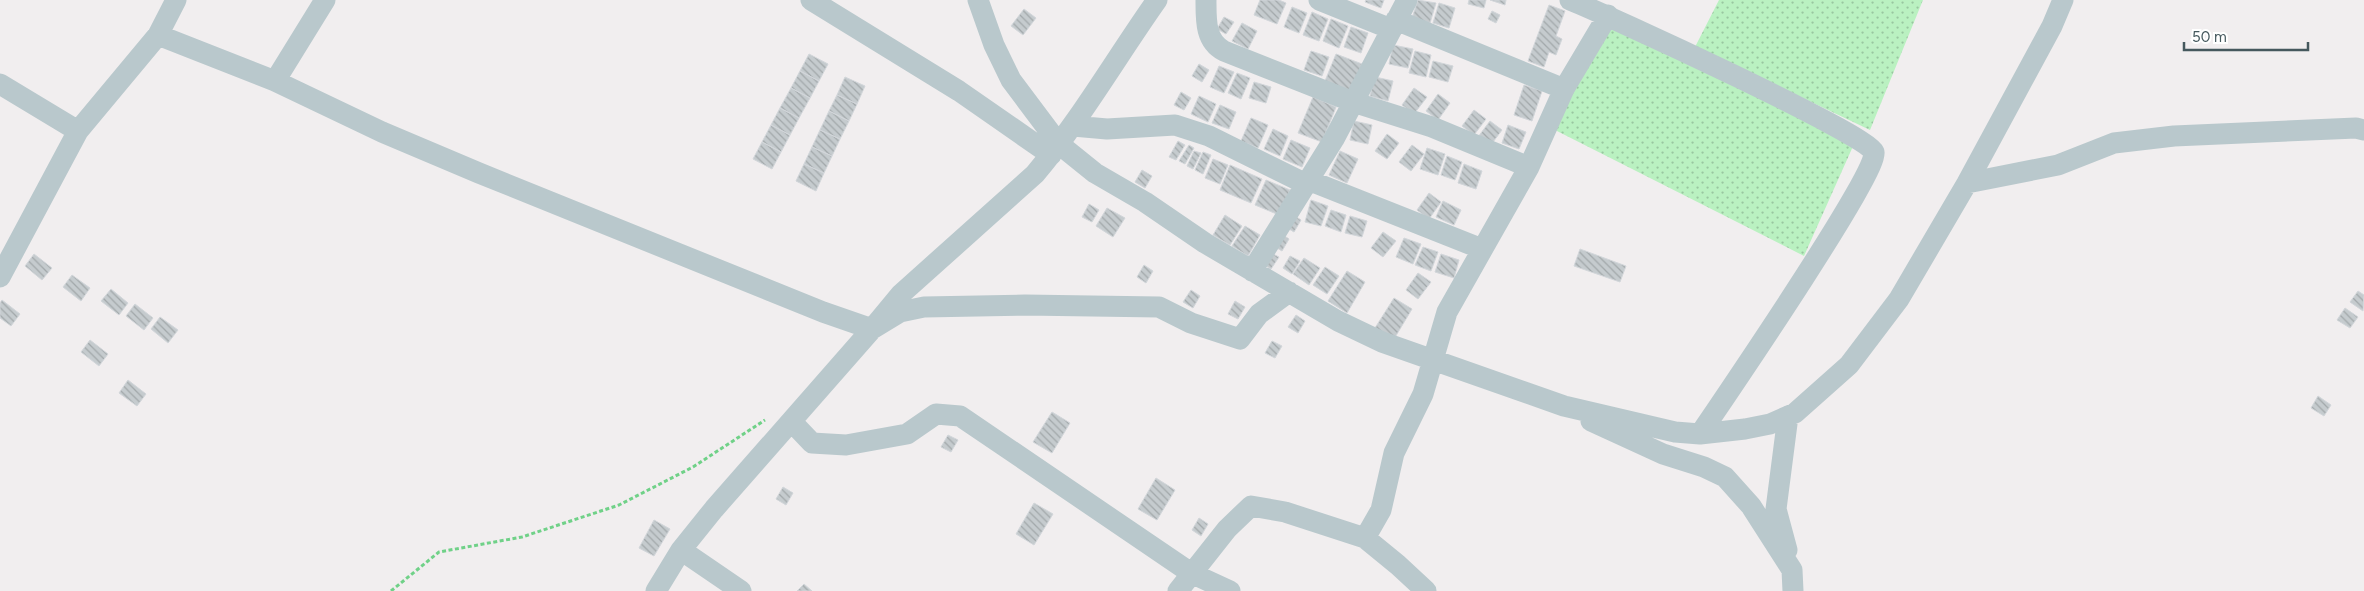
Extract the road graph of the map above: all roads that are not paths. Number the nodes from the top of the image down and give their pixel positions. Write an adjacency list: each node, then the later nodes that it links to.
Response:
1 (176, 0): 13 (street)
2 (325, 0): 14 (street)
3 (811, 0): 21 (street)
4 (978, 0): 21 (street)
5 (1157, 0): 18 (street)
6 (1206, 0): 17 (street)
7 (1319, 0): 12 (street)
8 (1407, 0): 12 (street)
9 (1570, 0): 11 (street)
10 (2063, 0): 24 (street)
11 (1608, 15): 16 (street); 34 (street)
12 (1394, 24): 16 (street); 17 (street)
13 (158, 34): 14 (street); 20 (street)
14 (275, 81): 29 (street)
15 (0, 84): 20 (street)
16 (1564, 89): 22 (street)
17 (1353, 102): 22 (street); 23 (street)
18 (1073, 126): 21 (street); 23 (street)
19 (2364, 130): 24 (street)
20 (78, 131): 27 (street)
21 (1055, 150): 26 (street); 29 (street)
22 (1529, 167): 25 (street)
23 (1307, 182): 25 (street); 26 (street)
24 (1967, 183): 32 (street)
25 (1482, 249): 30 (street)
26 (1252, 270): 28 (street)
27 (0, 277)
28 (1289, 292): 29 (street); 30 (street)
29 (872, 329): 33 (street)
30 (1432, 358): 31 (street); 35 (street)
31 (1564, 406): 34 (street); 37 (street)
32 (1788, 416): 34 (street); 37 (street)
33 (782, 419): 36 (street); 38 (street)
34 (1700, 434)
35 (1365, 538): 38 (street); 43 (street)
36 (681, 550): 39 (street); 40 (street)
37 (1792, 570): 44 (street)
38 (1191, 573): 41 (street); 42 (street)
39 (656, 591)
40 (741, 591)
41 (1178, 591)
42 (1230, 591)
43 (1426, 591)
44 (1793, 591)

